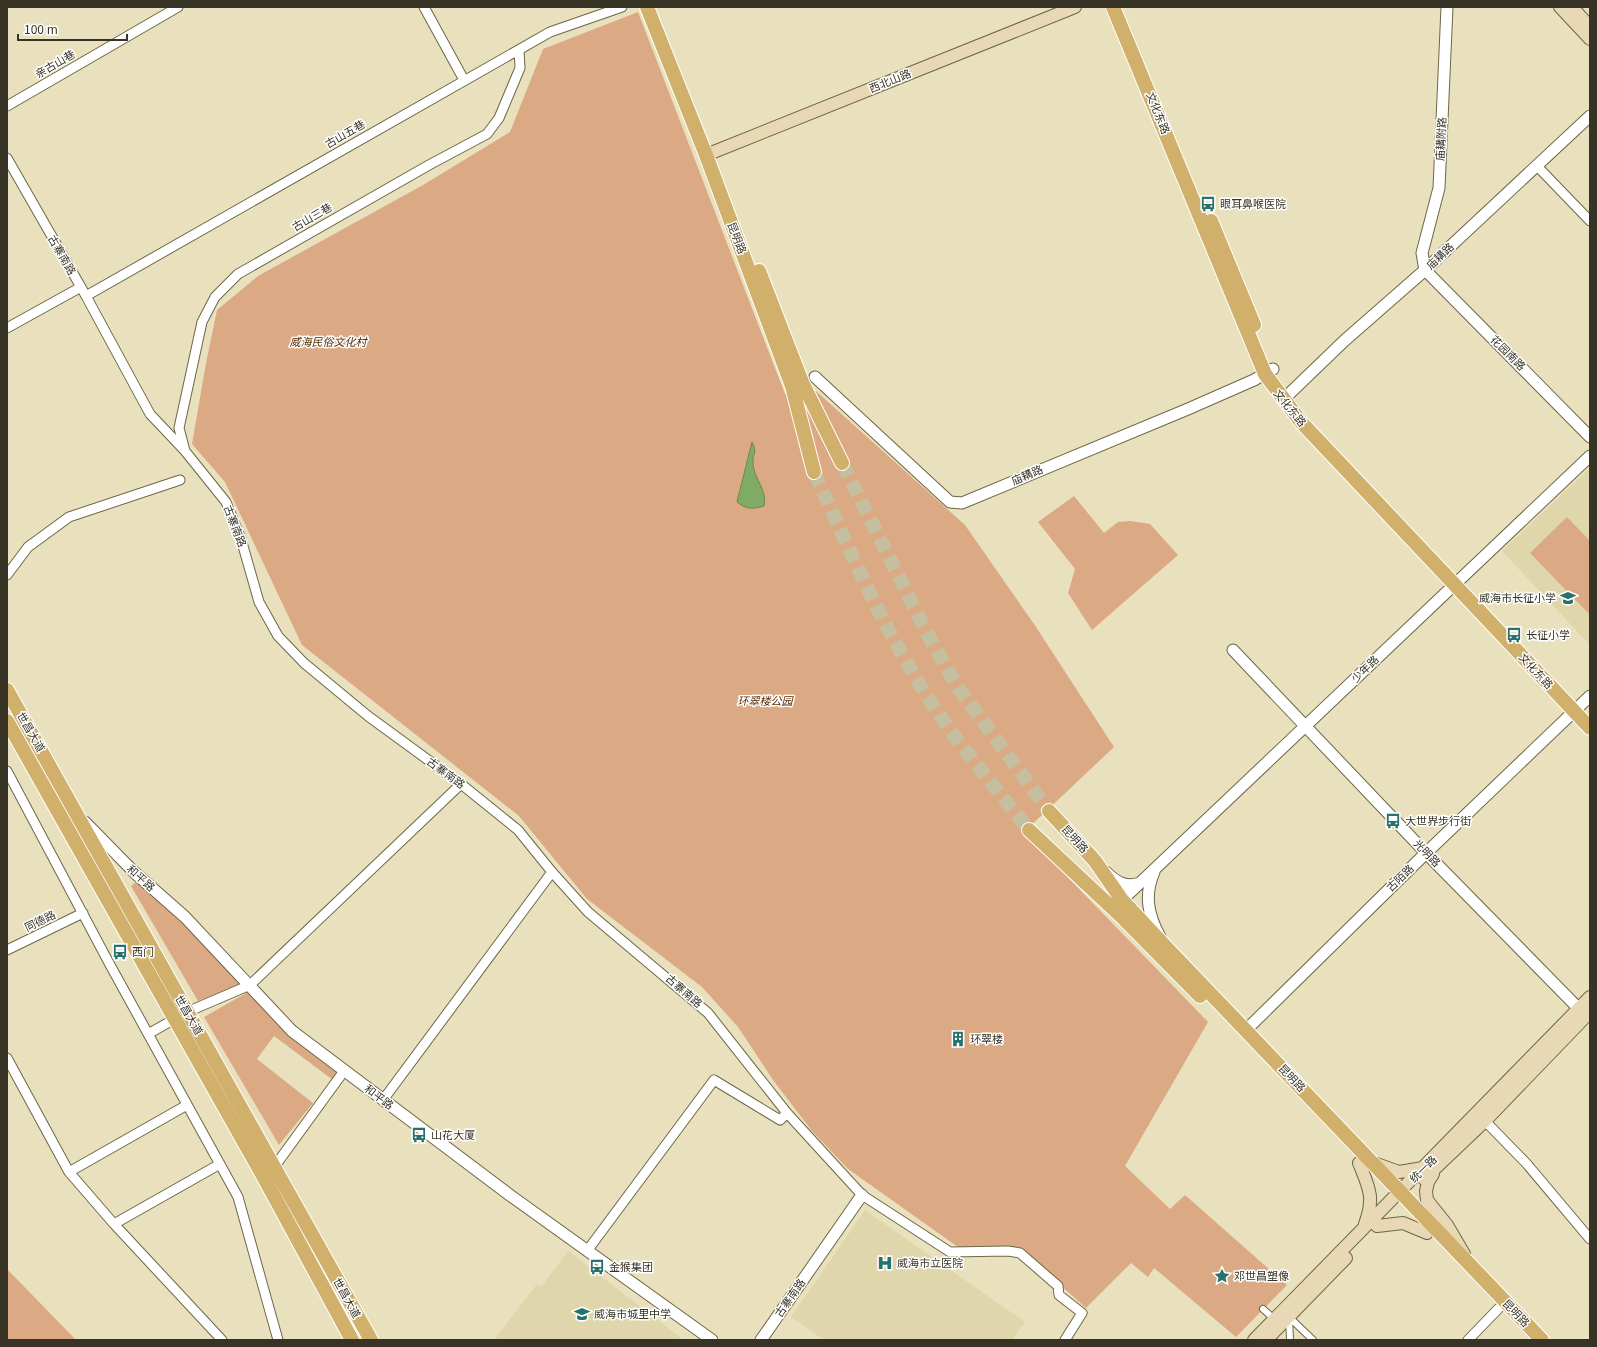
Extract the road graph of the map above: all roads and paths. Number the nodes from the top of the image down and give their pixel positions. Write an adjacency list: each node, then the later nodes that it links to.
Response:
1 (178, 7): 16 (street, 亲古山巷)
2 (424, 7): 15 (street)
3 (622, 7): 14 (street, 古山五巷)
4 (647, 7): 18 (main road, 昆明路)
5 (656, 7): 18 (main road, 昆明路)
6 (1075, 7): 18 (main road, 西北山路)
7 (1114, 7): 26 (main road, 文化东路)
8 (1123, 7): 26 (main road)
9 (1447, 7): 22 (street, 庙耩附路)
10 (1560, 7): 13 (main road)
11 (1572, 7): 12 (main road)
12 (1590, 27)
13 (1590, 39)
14 (519, 50): 15 (street, 古山五巷); 30 (street, 古山三巷)
15 (464, 80): 24 (street, 古山五巷)
16 (7, 106)
17 (1590, 116): 20 (street, 庙耩路)
18 (709, 153): 32 (main road, 昆明路); 33 (main road, 昆明路)
19 (7, 158): 23 (street, 古寨南路)
20 (1537, 166): 21 (street); 22 (street, 庙耩路)
21 (1590, 221)
22 (1425, 270): 28 (street, 庙耩路); 29 (street, 花园南路)
23 (81, 287): 24 (street, 古寨南路); 25 (street)
24 (86, 296): 30 (street, 古寨南路)
25 (7, 328)
26 (1269, 371): 27 (street, 庙耩路); 28 (main road); 36 (main road, 文化东路)
27 (814, 377)
28 (1289, 394): 36 (main road)
29 (1590, 437)
30 (185, 451): 46 (street, 古寨南路)
31 (1590, 456): 36 (street, 少年路)
32 (842, 463)
33 (814, 472)
34 (180, 480): 35 (street)
35 (7, 575)
36 (1457, 582): 40 (main road, 文化东路); 43 (street, 少年路)
37 (1233, 650): 43 (street, 光明路)
38 (7, 690): 48 (main road, 世昌大道)
39 (1590, 696): 40 (street, 古陌路)
40 (1576, 709): 41 (main road); 44 (main road, 文化东路); 51 (street, 古陌路)
41 (1590, 719)
42 (7, 721): 49 (main road, 世昌大道)
43 (1306, 725): 51 (street, 光明路); 53 (street, 少年路)
44 (1590, 728)
45 (7, 771): 58 (street)
46 (461, 784): 54 (street, 古寨南路); 62 (street)
47 (1049, 811): 52 (main road, 昆明路)
48 (78, 816): 49 (street); 62 (street, 和平路); 64 (main road, 世昌大道)
49 (64, 823): 66 (main road, 世昌大道)
50 (1029, 830): 55 (main road, 昆明路)
51 (1426, 853): 65 (street, 光明路); 67 (street, 古陌路)
52 (1095, 861): 55 (main road); 56 (street); 57 (main road, 昆明路)
53 (1156, 868): 56 (street, 少年路); 60 (street)
54 (552, 872): 71 (street); 73 (street, 古寨南路)
55 (1076, 874): 59 (main road, 昆明路)
56 (1140, 883): 57 (street, 少年路)
57 (1122, 900): 59 (street); 60 (main road, 昆明路)
58 (83, 913): 61 (street, 同德路); 68 (street)
59 (1124, 919): 75 (main road, 昆明路)
60 (1164, 945): 67 (main road, 昆明路)
61 (7, 950)
62 (250, 985): 64 (street); 70 (street, 和平路)
63 (1590, 997): 65 (main road, 统一路)
64 (187, 1012): 66 (street); 77 (main road, 世昌大道)
65 (1586, 1014): 74 (main road, 统一路); 79 (main road, 统一路)
66 (174, 1019): 68 (street); 96 (main road, 世昌大道)
67 (1246, 1030): 75 (main road, 昆明路)
68 (148, 1034): 72 (street)
69 (7, 1058): 80 (street)
70 (344, 1071): 71 (street, 和平路); 77 (street)
71 (383, 1100): 88 (street, 和平路)
72 (187, 1105): 76 (street); 80 (street)
73 (787, 1113): 81 (street, 古寨南路); 88 (street)
74 (1485, 1121): 78 (main road, 统一路); 87 (street)
75 (1366, 1163): 79 (main road); 82 (main road, 昆明路); 85 (main road)
76 (220, 1164): 83 (street); 95 (street)
77 (275, 1166): 97 (main road, 世昌大道)
78 (1438, 1166): 82 (main road, 统一路); 89 (main road)
79 (1424, 1168): 82 (main road, 统一路)
80 (69, 1172): 83 (street)
81 (862, 1195): 99 (street, 古寨南路); 100 (street)
82 (1399, 1198): 84 (main road, 统一路); 85 (main road, 统一路); 86 (main road, 昆明路); 89 (main road, 昆明路)
83 (114, 1224): 94 (street)
84 (1377, 1226): 86 (main road); 92 (main road, 统一路)
85 (1365, 1227): 101 (main road, 统一路)
86 (1427, 1233): 90 (main road, 昆明路)
87 (1590, 1239)
88 (587, 1251): 98 (street, 和平路)
89 (1470, 1265): 107 (main road, 昆明路)
90 (1499, 1308): 105 (street); 106 (main road, 昆明路)
91 (1263, 1309): 93 (street)
92 (1289, 1317): 102 (main road, 统一路); 103 (street); 104 (street)
93 (1273, 1318)
94 (222, 1340)
95 (278, 1340)
96 (352, 1340)
97 (371, 1340)
98 (712, 1340)
99 (761, 1340)
100 (1065, 1340)
101 (1254, 1340)
102 (1266, 1340)
103 (1290, 1340)
104 (1313, 1340)
105 (1468, 1340)
106 (1530, 1340)
107 (1542, 1340)

